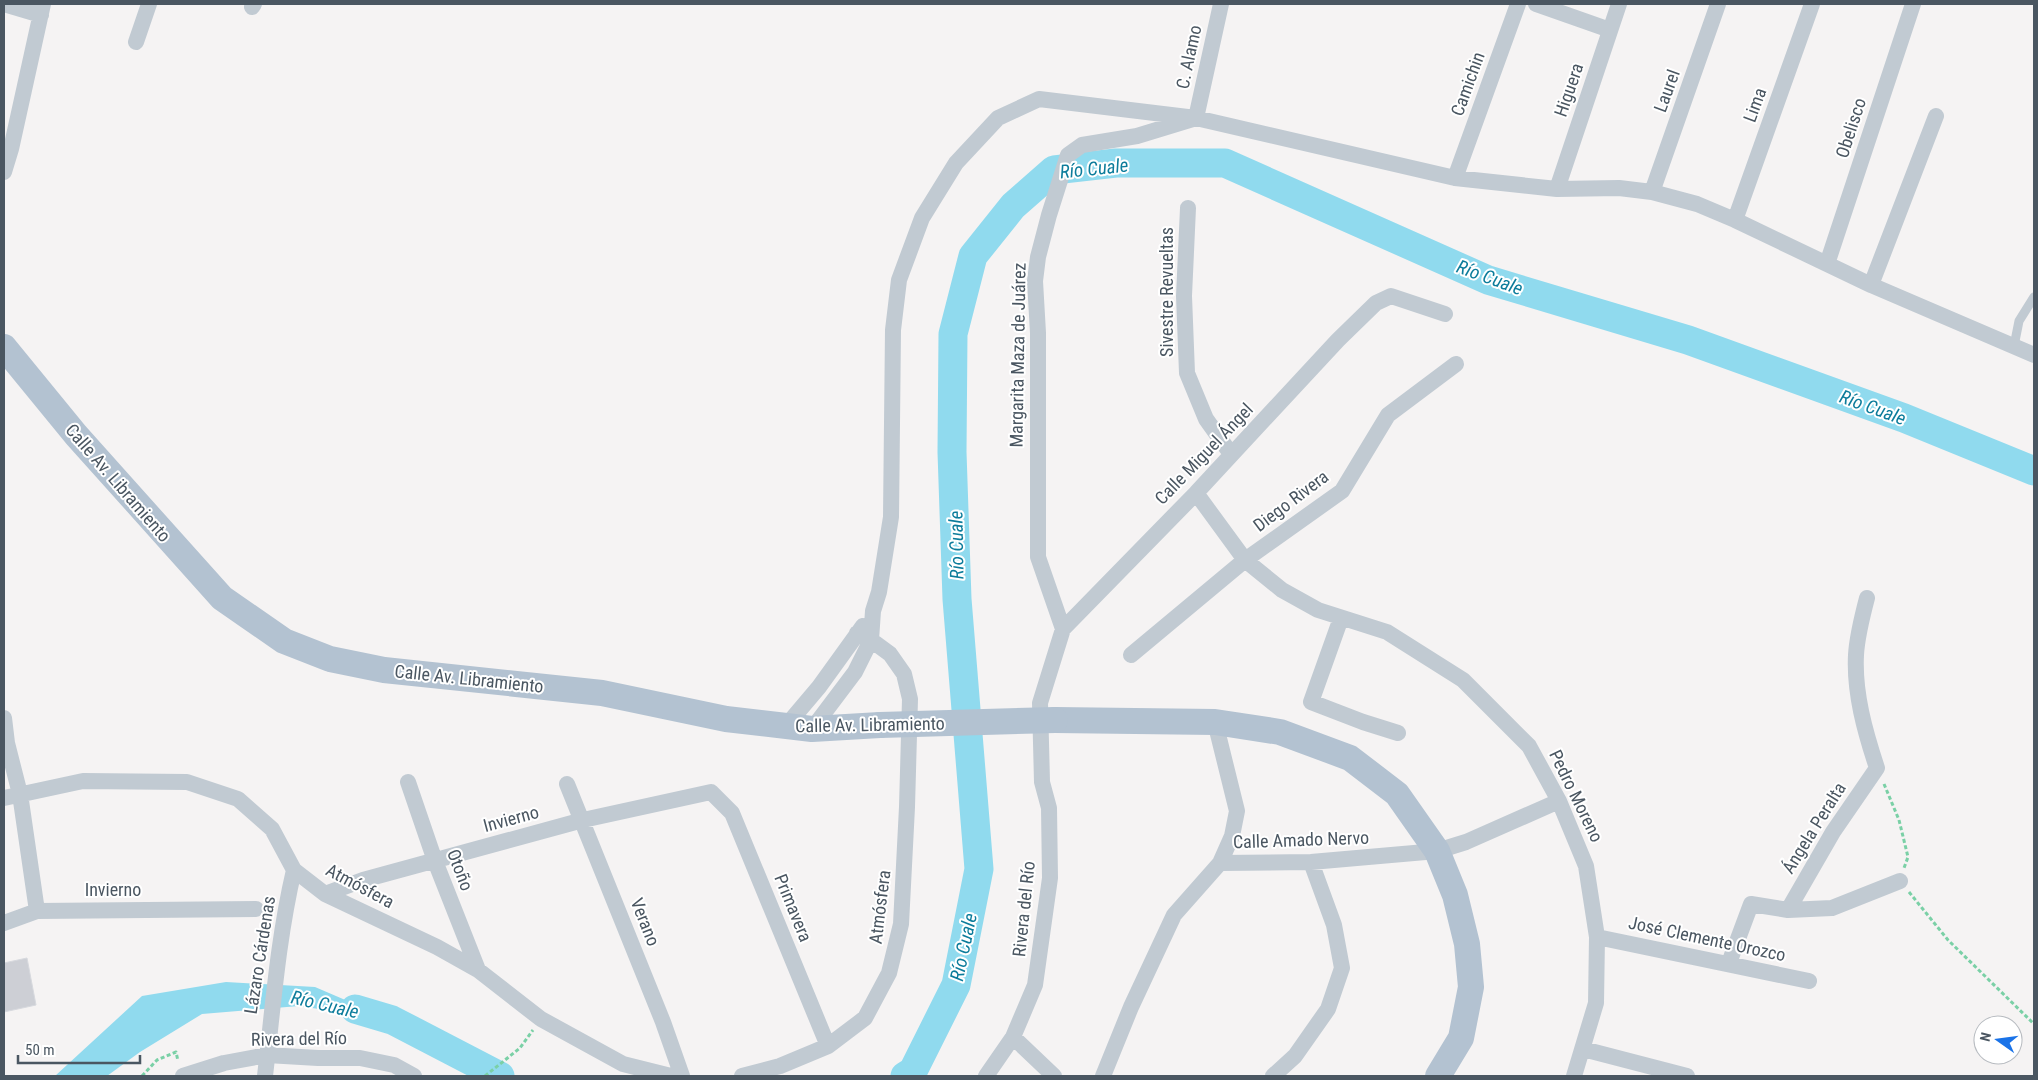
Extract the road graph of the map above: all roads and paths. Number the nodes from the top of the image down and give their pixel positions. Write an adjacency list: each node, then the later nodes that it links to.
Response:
1 (4, 4): 10 (street)
2 (149, 4): 12 (street)
3 (1221, 4): 14 (street, C. Alamo)
4 (1518, 4): 16 (street, Camichin)
5 (1536, 4): 11 (street)
6 (1619, 4): 11 (street, Higuera)
7 (1718, 4): 18 (street, Laurel)
8 (1812, 4): 20 (street, Lima)
9 (1913, 4): 21 (street, Obelisco)
10 (42, 9): 15 (street)
11 (1610, 30): 17 (street, Higuera)
12 (136, 42)
13 (1936, 116): 22 (street)
14 (1196, 118): 16 (street); 34 (street, Margarita Maza de Juárez); 35 (street)
15 (4, 172)
16 (1455, 178): 17 (street)
17 (1557, 189): 18 (street)
18 (1652, 192): 20 (street)
19 (1188, 208): 29 (street, Sivestre Revueltas)
20 (1735, 220): 21 (street)
21 (1827, 264): 22 (street)
22 (1871, 285): 25 (street)
23 (2034, 297): 25 (lane)
24 (1445, 314): 29 (street, Calle Miguel Ángel)
25 (2014, 346): 27 (street)
26 (4, 347): 40 (main road, Calle Av. Libramiento)
27 (2034, 354)
28 (1456, 364): 31 (street, Diego Rivera)
29 (1231, 454): 30 (street, Calle Miguel Ángel)
30 (1196, 493): 31 (street, Pedro Moreno); 34 (street, Calle Miguel Ángel)
31 (1245, 560): 33 (street, Pedro Moreno); 36 (street, Diego Rivera)
32 (1867, 598): 44 (street)
33 (1341, 618): 42 (street); 49 (street, Pedro Moreno)
34 (1063, 629): 37 (street, Calle Miguel Ángel)
35 (864, 637): 40 (street); 41 (street); 69 (street, Atmósfera)
36 (1132, 655)
37 (1047, 711): 39 (main road, Calle Av. Libramiento); 41 (main road, Calle Av. Libramiento, bridge); 68 (street, Rivera del Río)
38 (4, 718): 43 (street)
39 (1215, 722): 51 (main road, Calle Av. Libramiento); 54 (street)
40 (786, 726): 41 (main road, Calle Av. Libramiento)
41 (812, 729)
42 (1398, 733)
43 (6, 743): 48 (street)
44 (1877, 768): 56 (path); 59 (street, Ángela Peralta)
45 (408, 782): 52 (street, Otoño)
46 (567, 784): 50 (street, Verano)
47 (711, 792): 50 (street, Invierno); 69 (street, Primavera)
48 (12, 796): 55 (street, Atmósfera); 60 (street)
49 (1559, 801): 51 (street, Calle Amado Nervo); 62 (street, Pedro Moreno)
50 (583, 820): 52 (street, Invierno); 78 (street, Verano)
51 (1437, 851): 53 (street, Calle Amado Nervo); 84 (main road, Calle Av. Libramiento)
52 (435, 861): 57 (street, Invierno); 64 (street, Otoño)
53 (1311, 862): 54 (street, Calle Amado Nervo); 83 (street)
54 (1220, 863): 82 (street, Calle Amado Nervo)
55 (294, 870): 57 (street, Atmósfera); 71 (street, Lázaro Cárdenas)
56 (1900, 881): 59 (street); 67 (path)
57 (325, 894): 64 (street, Atmósfera)
58 (256, 909): 60 (street, Invierno)
59 (1788, 910): 63 (street)
60 (38, 911): 61 (street, Invierno)
61 (4, 923)
62 (1598, 937): 63 (street, José Clemente Orozco); 70 (street, Pedro Moreno)
63 (1729, 963): 65 (street, José Clemente Orozco)
64 (478, 970): 66 (street, Atmósfera)
65 (1809, 981)
66 (541, 1019): 76 (path); 77 (street, Atmósfera)
67 (2034, 1024)
68 (1013, 1037): 80 (street, Rivera del Río); 81 (street)
69 (828, 1046): 79 (street, Atmósfera)
70 (1583, 1049): 85 (street, Pedro Moreno); 86 (street)
71 (267, 1056): 72 (street, Rivera del Río); 74 (street, Lázaro Cárdenas); 75 (street, Rivera del Río)
72 (182, 1072): 73 (path)
73 (142, 1076)
74 (264, 1076)
75 (414, 1076)
76 (485, 1076)
77 (671, 1076)
78 (682, 1076)
79 (742, 1076)
80 (986, 1076)
81 (1054, 1076)
82 (1103, 1076)
83 (1273, 1076)
84 (1438, 1076)
85 (1574, 1076)
86 (1688, 1076)

